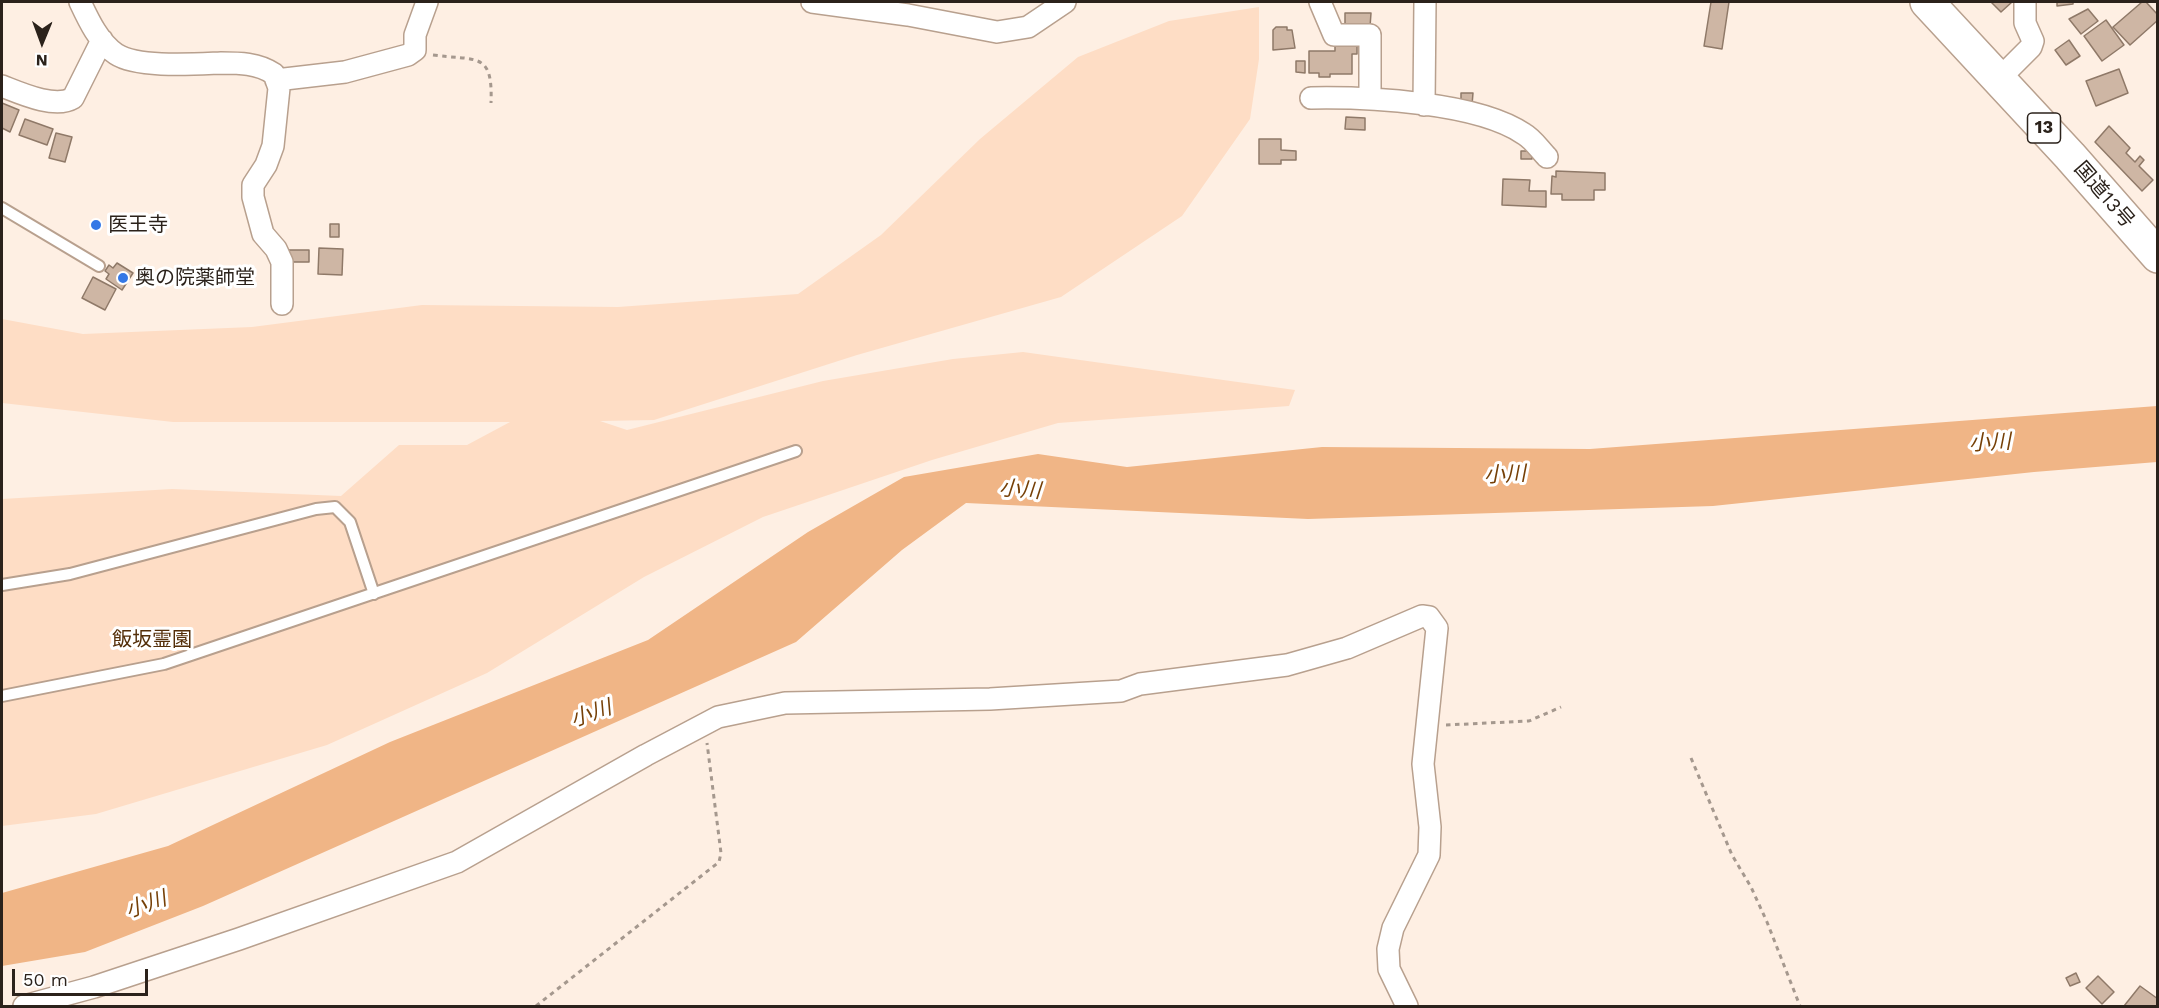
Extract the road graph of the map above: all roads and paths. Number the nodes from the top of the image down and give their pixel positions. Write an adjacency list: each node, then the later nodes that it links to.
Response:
1 (80, 2): 9 (street)
2 (427, 2): 10 (street)
3 (812, 2): 4 (street)
4 (1065, 2)
5 (1320, 2): 15 (street)
6 (1425, 2): 17 (street)
7 (1927, 2): 11 (highway, 国道13号 / 13)
8 (2025, 2): 11 (street)
9 (102, 40): 12 (street); 13 (street)
10 (411, 52): 12 (street); 16 (path)
11 (1999, 79): 20 (highway, 国道13号 / 13)
12 (276, 80): 22 (street)
13 (2, 86)
14 (1311, 98): 15 (street)
15 (1370, 98): 17 (street)
16 (491, 104)
17 (1424, 105): 18 (street)
18 (1547, 157)
19 (2, 208): 21 (lane)
20 (2157, 256)
21 (99, 266)
22 (282, 304)
23 (796, 451): 25 (lane)
24 (2, 585): 25 (lane)
25 (374, 594): 26 (lane)
26 (2, 696)
27 (1561, 707): 29 (path)
28 (704, 724): 29 (street); 31 (street); 32 (path)
29 (1426, 725): 33 (street)
30 (1691, 758): 34 (path)
31 (24, 1006)
32 (536, 1006)
33 (1407, 1006)
34 (1800, 1006)

